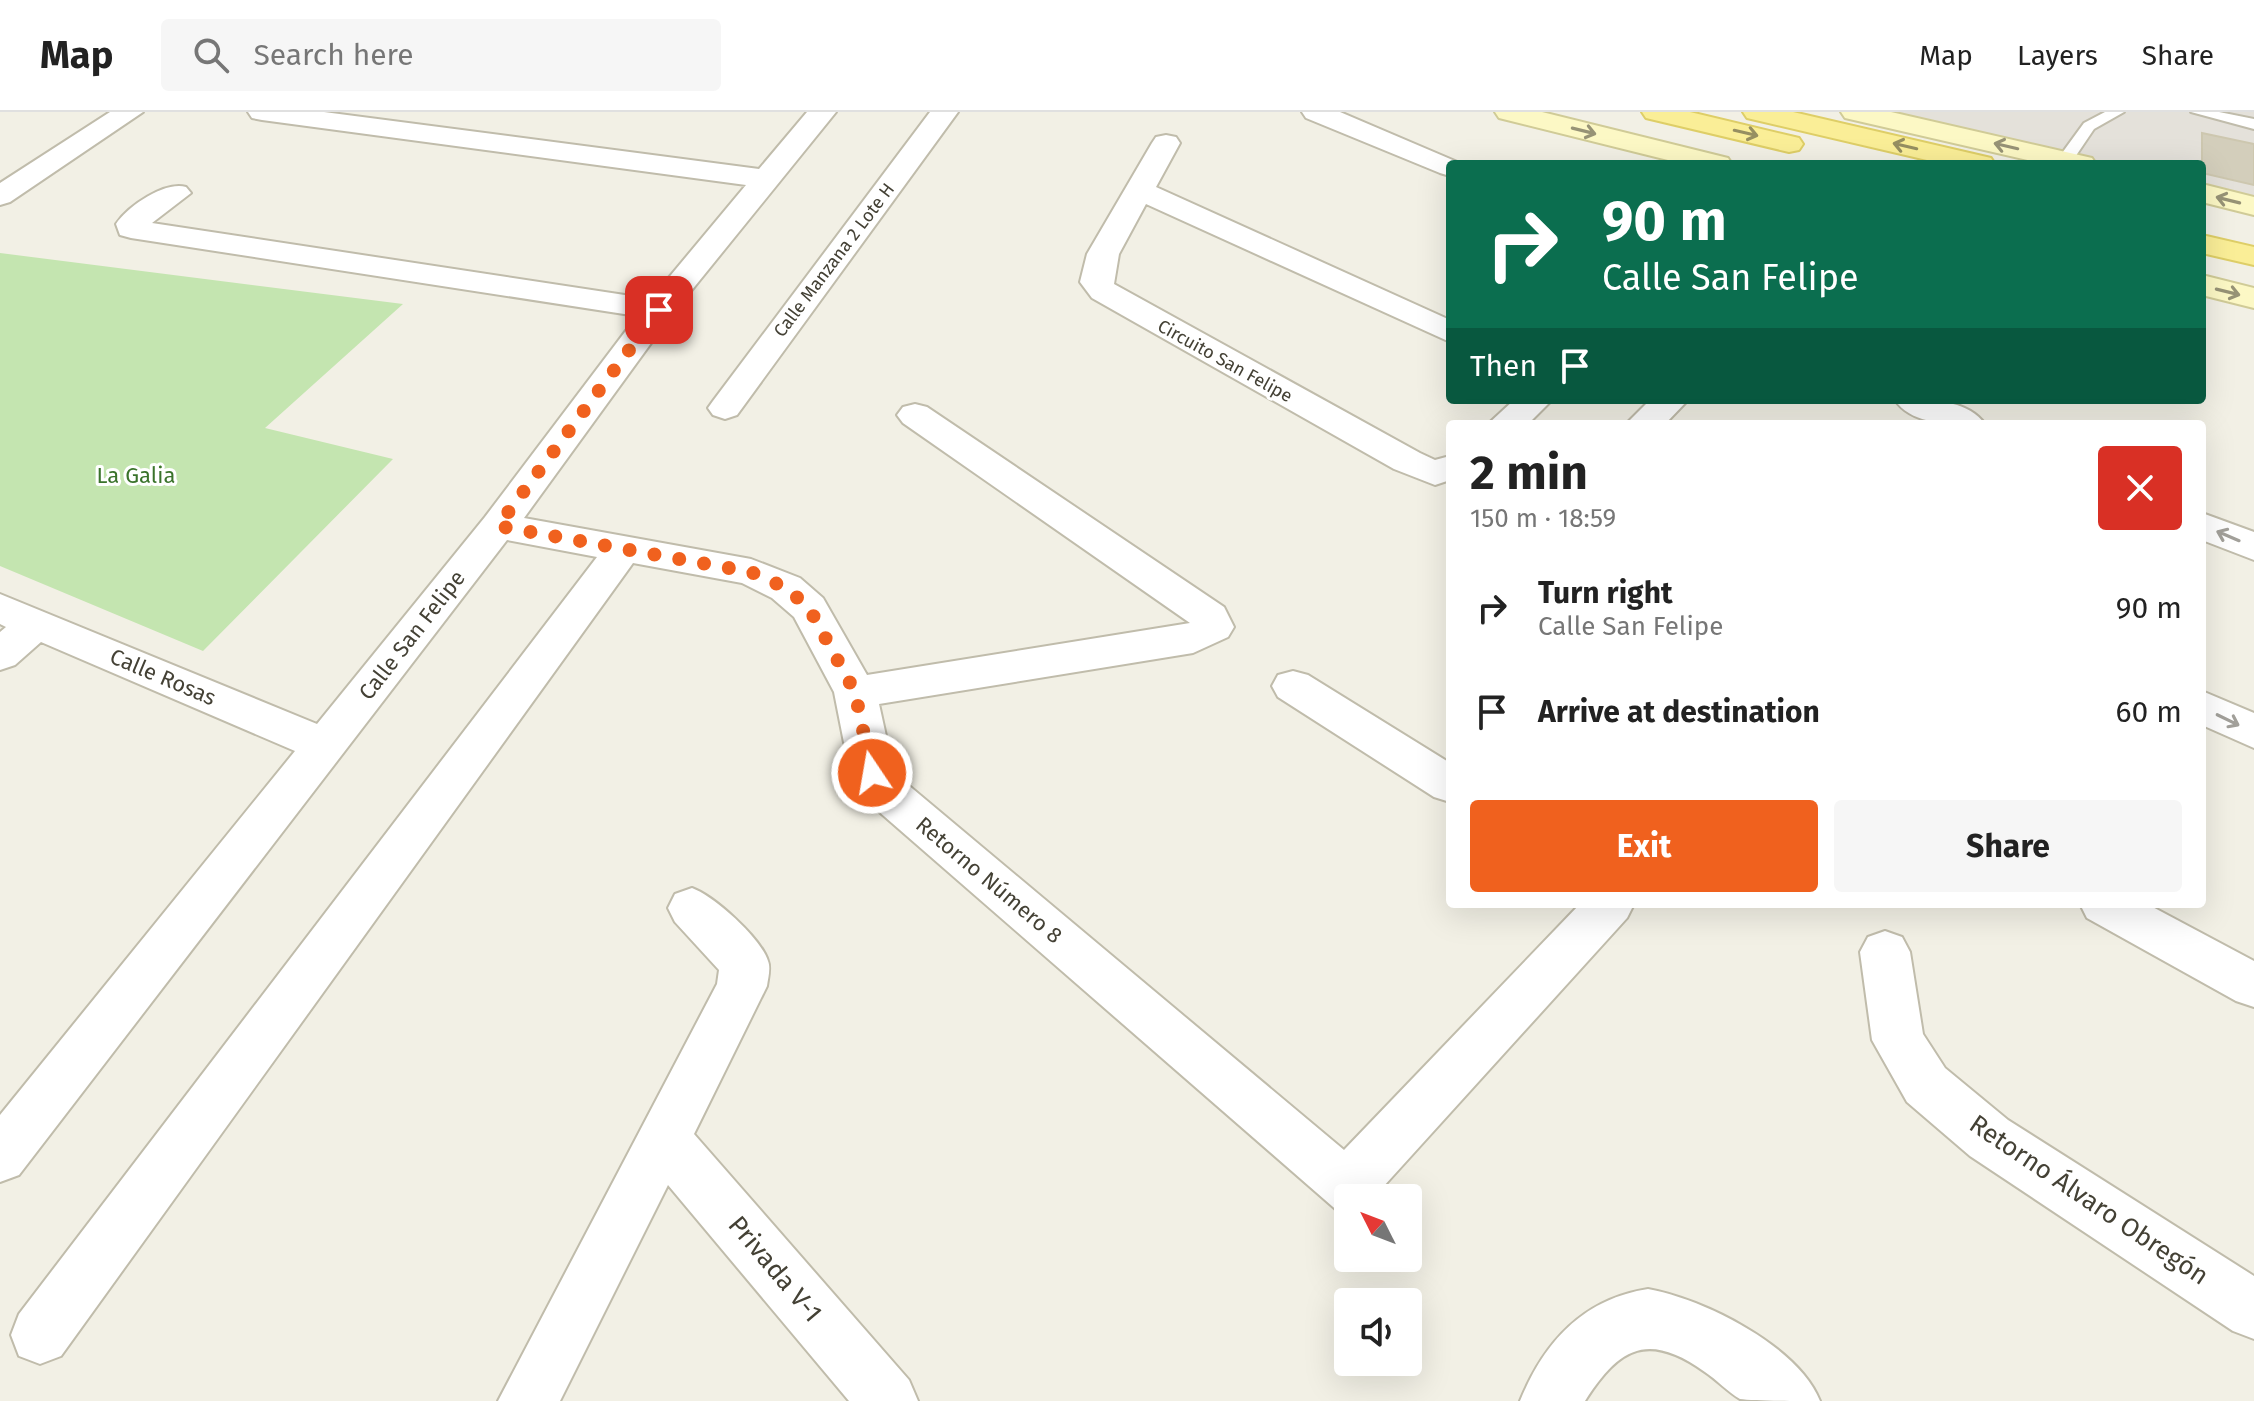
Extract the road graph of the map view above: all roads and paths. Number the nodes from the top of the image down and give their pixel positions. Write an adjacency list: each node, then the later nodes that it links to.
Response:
1 (129, 112): 24 (street)
2 (262, 112): 20 (street)
3 (822, 112): 20 (street, Calle San Felipe)
4 (944, 112): 37 (street, Calle Manzana 2 Lote H)
5 (1316, 112): 19 (street)
6 (1509, 112): 14 (street, one-way to 14)
7 (1656, 112): 15 (main road, one-way to 15)
8 (1757, 112): 16 (main road, one-way to 8)
9 (1855, 112): 17 (street, one-way to 9)
10 (2117, 112): 18 (lane)
11 (2198, 112): 12 (lane)
12 (2254, 124)
13 (1166, 143): 21 (street)
14 (1702, 160)
15 (1857, 160)
16 (1964, 160)
17 (2064, 160)
18 (2074, 160)
19 (1446, 165)
20 (766, 179): 32 (street, Calle San Felipe)
21 (1141, 191): 33 (street); 42 (street, Circuito San Felipe)
22 (176, 193): 32 (street)
23 (2206, 194): 25 (street, one-way to 23)
24 (0, 196)
25 (2254, 206)
26 (2206, 216): 27 (main road)
27 (2254, 227)
28 (2206, 245): 29 (main road)
29 (2254, 256)
30 (2206, 286): 31 (street, one-way to 31)
31 (2254, 298)
32 (659, 310): 43 (street, Calle San Felipe)
33 (1446, 330)
34 (1530, 404): 39 (street)
35 (1666, 404): 40 (street)
36 (1921, 404): 41 (street)
37 (725, 408)
38 (915, 415): 50 (street)
39 (1511, 420)
40 (1648, 420)
41 (1958, 420)
42 (1446, 469)
43 (498, 526): 45 (street, Retorno Número 8); 53 (street, Calle San Felipe)
44 (2206, 527): 46 (street, one-way to 44)
45 (625, 547): 50 (street, Retorno Número 8); 65 (street)
46 (2254, 547)
47 (18, 616): 48 (street); 53 (street, Calle Rosas)
48 (0, 655)
49 (1293, 686): 54 (street)
50 (855, 692): 62 (street, Retorno Número 8)
51 (2206, 709): 52 (street, one-way to 52)
52 (2254, 732)
53 (326, 746): 61 (street, Calle San Felipe)
54 (1446, 782)
55 (692, 908): 60 (street)
56 (1606, 908): 63 (street, Retorno Número 8)
57 (2111, 908): 59 (street)
58 (1885, 952): 64 (street, Retorno Álvaro Obregón)
59 (2254, 986)
60 (663, 1138): 66 (street); 67 (street, Privada V-1)
61 (0, 1157)
62 (1345, 1184)
63 (1361, 1184)
64 (2254, 1310)
65 (40, 1335)
66 (528, 1401)
67 (888, 1401)
68 (1550, 1401): 69 (street)
69 (1790, 1401)

